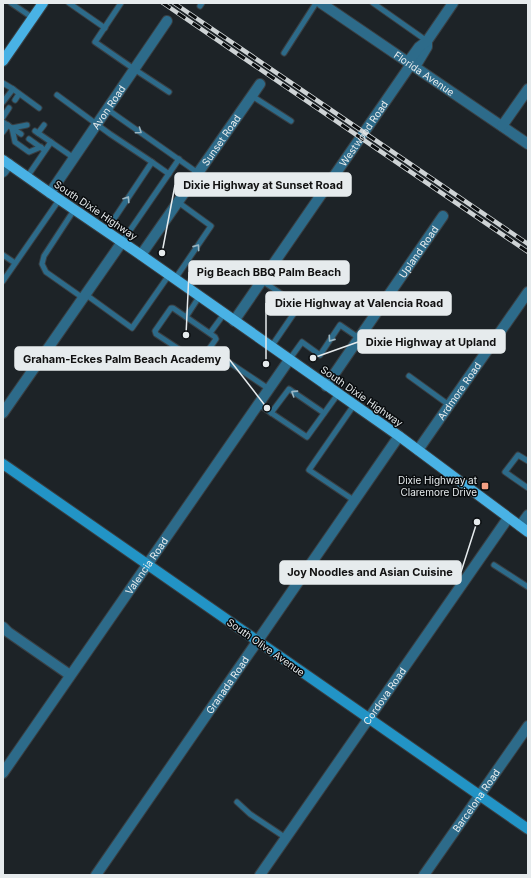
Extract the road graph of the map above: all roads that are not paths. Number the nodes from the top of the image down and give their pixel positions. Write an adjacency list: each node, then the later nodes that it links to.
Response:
1 (11, 3): 9 (lane)
2 (43, 3): 9 (main road)
3 (69, 3): 11 (lane)
4 (122, 3): 11 (lane)
5 (316, 3): 13 (lane)
6 (321, 3): 15 (street, Florida Avenue)
7 (373, 3): 12 (lane)
8 (453, 3): 12 (street, Westwood Road)
9 (33, 18): 14 (main road)
10 (167, 21): 16 (street, Avon Road)
11 (105, 28): 16 (lane)
12 (427, 41): 15 (street, Westwood Road)
13 (284, 53)
14 (3, 61)
15 (411, 64): 36 (street, Florida Avenue); 61 (street, Westwood Road)
16 (134, 69): 21 (lane); 29 (street, Avon Road)
17 (3, 83): 19 (lane)
18 (260, 84): 24 (street, Sunset Road)
19 (12, 89): 22 (lane); 26 (lane)
20 (528, 89): 36 (street)
21 (169, 92)
22 (19, 94): 25 (lane); 28 (lane)
23 (57, 94): 32 (lane)
24 (252, 96): 31 (lane); 47 (street, Sunset Road)
25 (14, 100)
26 (3, 102)
27 (9, 108): 30 (lane)
28 (39, 108)
29 (107, 109): 32 (street, Avon Road); 44 (lane, one-way to 44)
30 (3, 116)
31 (291, 121)
32 (96, 124): 43 (street, Avon Road); 45 (lane)
33 (8, 125): 34 (lane); 37 (lane); 38 (lane); 42 (lane)
34 (27, 125)
35 (44, 125): 40 (lane)
36 (505, 128): 41 (street, Florida Avenue)
37 (3, 132)
38 (21, 134)
39 (29, 139): 42 (lane)
40 (51, 142): 42 (lane); 43 (lane)
41 (528, 144)
42 (43, 149): 49 (lane)
43 (74, 158): 50 (street, Avon Road)
44 (179, 159): 47 (lane); 48 (lane)
45 (152, 162): 48 (lane); 55 (lane, one-way to 45)
46 (5, 165): 49 (main road, South Dixie Highway)
47 (198, 173): 52 (street, Sunset Road)
48 (169, 174): 56 (lane)
49 (27, 177): 50 (main road, South Dixie Highway)
50 (50, 193): 51 (main road, South Dixie Highway)
51 (59, 200): 53 (main road, South Dixie Highway); 59 (lane)
52 (178, 202): 58 (street, Sunset Road); 60 (lane, one-way to 52)
53 (74, 210): 55 (main road, South Dixie Highway); 64 (lane)
54 (443, 216): 70 (street, Upland Road)
55 (106, 231): 56 (main road, South Dixie Highway)
56 (122, 242): 58 (main road, South Dixie Highway); 64 (street)
57 (3, 255): 59 (lane)
58 (141, 255): 60 (main road, South Dixie Highway)
59 (15, 263): 62 (lane)
60 (172, 277): 64 (lane); 65 (main road, South Dixie Highway)
61 (262, 280): 68 (street, Westwood Road); 71 (lane)
62 (3, 281)
63 (528, 292): 80 (street, Ardmore Road)
64 (84, 296): 81 (street)
65 (199, 296): 66 (main road, South Dixie Highway); 67 (lane)
66 (224, 314): 68 (main road, South Dixie Highway); 69 (lane)
67 (186, 317): 69 (lane); 72 (lane)
68 (234, 320): 71 (main road, South Dixie Highway)
69 (210, 333): 72 (lane)
70 (359, 338): 73 (lane, one-way to 73); 75 (street, Upland Road)
71 (272, 347): 73 (main road, South Dixie Highway)
72 (209, 349): 76 (lane)
73 (290, 360): 75 (main road, South Dixie Highway); 76 (street, Valencia Road)
74 (409, 376): 80 (lane)
75 (326, 386): 77 (main road, South Dixie Highway)
76 (269, 389): 78 (street, Valencia Road)
77 (338, 394): 79 (main road, South Dixie Highway); 83 (lane)
78 (258, 404): 82 (lane); 93 (street, Valencia Road)
79 (354, 405): 84 (main road, South Dixie Highway); 89 (lane)
80 (449, 405): 85 (street, Ardmore Road)
81 (3, 413)
82 (272, 413): 83 (lane, one-way to 82); 83 (lane)
83 (324, 413)
84 (399, 436): 85 (main road, South Dixie Highway); 89 (street, Granada Road)
85 (418, 450): 91 (main road, South Dixie Highway)
86 (528, 461): 88 (lane)
87 (3, 464): 93 (street, South Olive Avenue)
88 (528, 488)
89 (355, 501): 97 (street, Granada Road)
90 (528, 515): 92 (street)
91 (508, 518): 92 (main road, South Dixie Highway); 99 (street, Cordova Road)
92 (524, 529)
93 (147, 564): 97 (street, South Olive Avenue); 98 (street, Valencia Road)
94 (494, 565): 95 (lane)
95 (528, 588)
96 (3, 627): 98 (street)
97 (258, 641): 99 (street, South Olive Avenue); 106 (street, Granada Road)
98 (70, 675): 101 (street, Valencia Road)
99 (369, 718): 102 (street, South Olive Avenue); 105 (street, Cordova Road)
100 (528, 726): 102 (street, Barcelona Road)
101 (3, 773)
102 (479, 796): 104 (street, South Olive Avenue); 108 (street, Barcelona Road)
103 (237, 802): 105 (lane)
104 (528, 829)
105 (286, 838): 107 (street, Cordova Road)
106 (96, 875)
107 (260, 875)
108 (424, 875)

